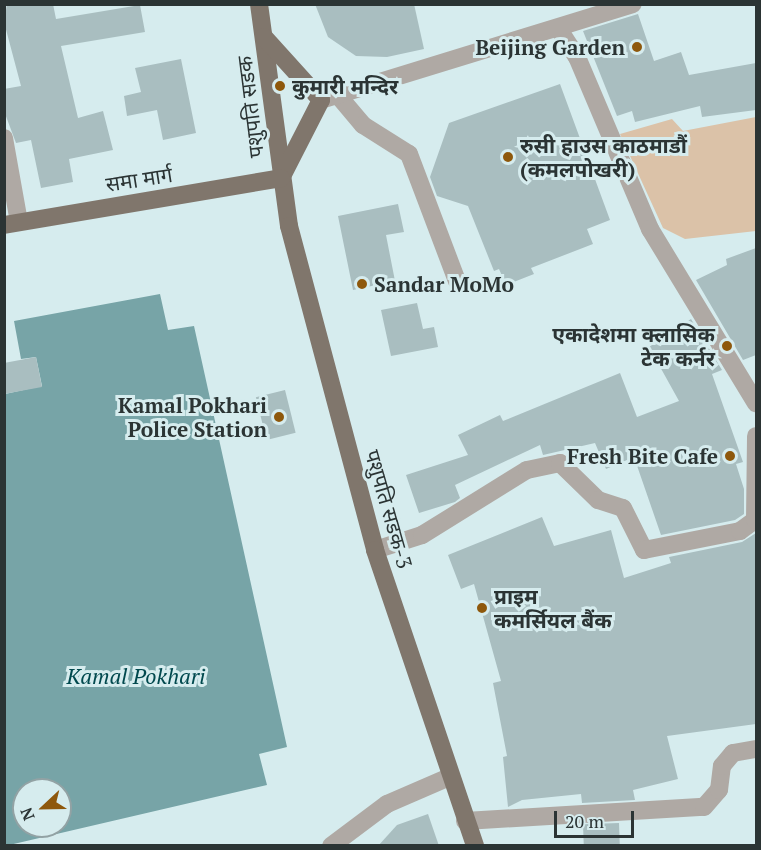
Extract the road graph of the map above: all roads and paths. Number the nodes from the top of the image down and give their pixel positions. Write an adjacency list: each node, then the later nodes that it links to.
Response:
1 (259, 4): 4 (main road, पशुपति सडक)
2 (633, 4): 3 (street)
3 (558, 28): 5 (street); 10 (street)
4 (264, 37): 5 (main road, पशुपति सडक); 7 (main road, पशुपति सडक)
5 (329, 97): 7 (main road, पशुपति सडक); 9 (street)
6 (4, 138): 8 (street)
7 (281, 178): 8 (main road, समा मार्ग); 12 (main road, पशुपति सडक-3)
8 (12, 224)
9 (457, 281)
10 (756, 403)
11 (756, 436): 12 (street)
12 (375, 550): 14 (main road, पशुपति सडक-3)
13 (756, 749): 15 (street)
14 (449, 777): 15 (main road, पशुपति सडक-3); 16 (street)
15 (465, 821): 17 (main road, पशुपति सडक-3)
16 (335, 845)
17 (475, 846)

